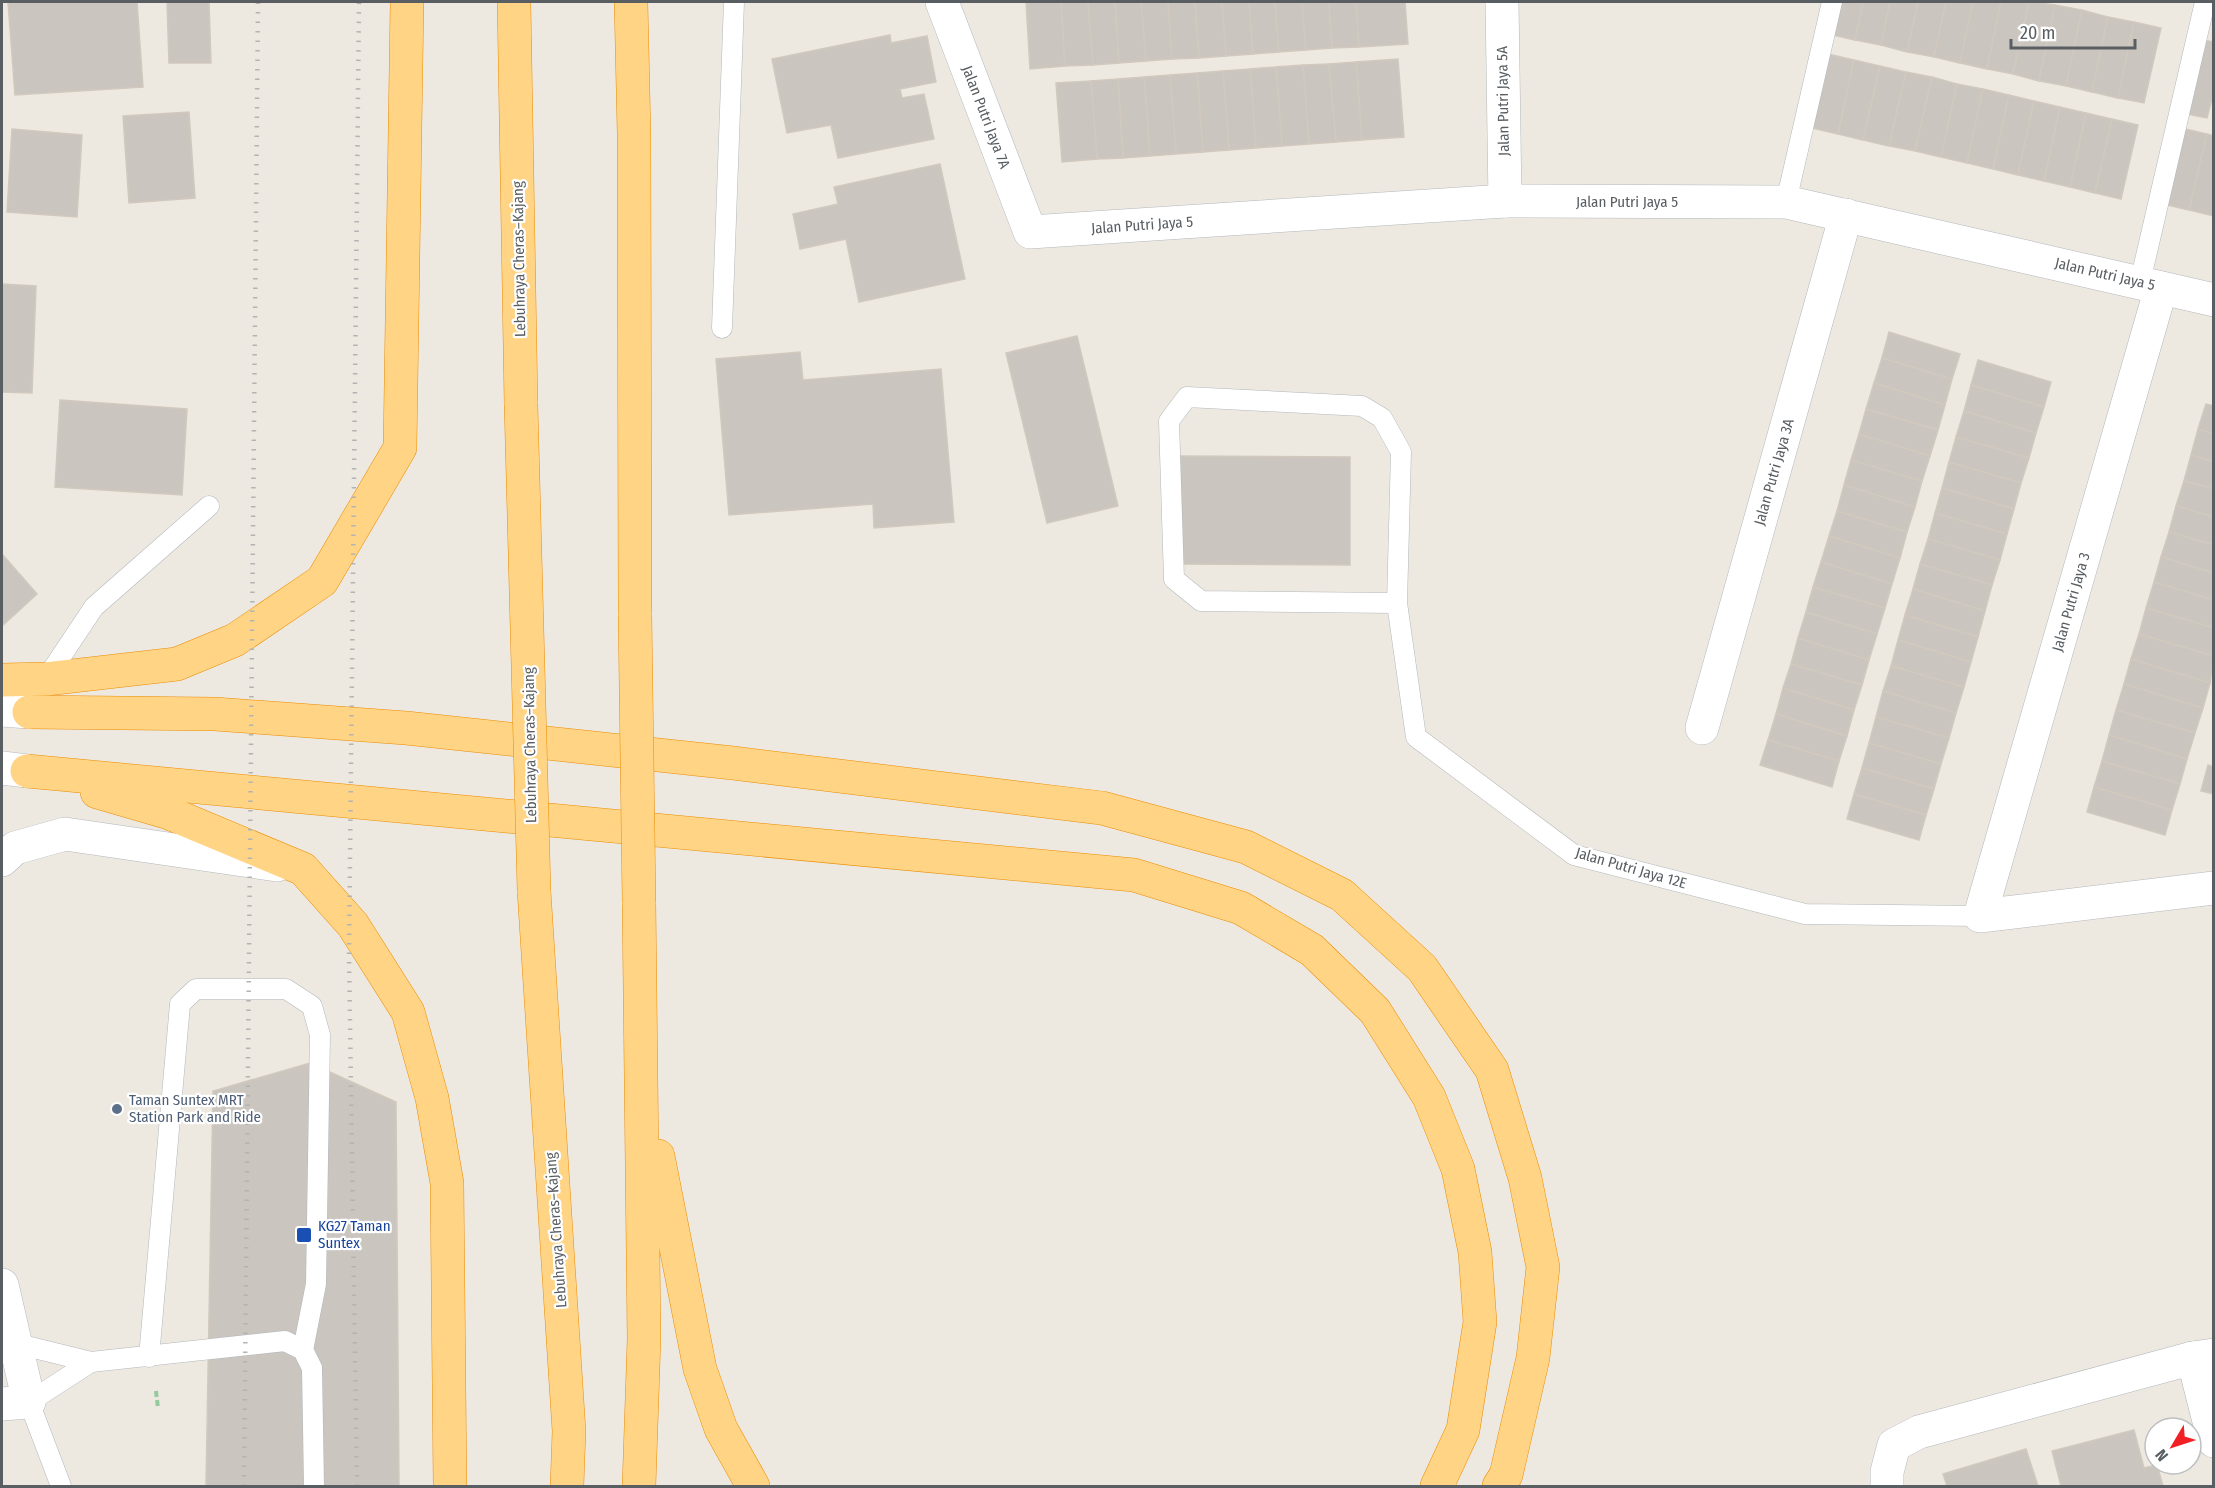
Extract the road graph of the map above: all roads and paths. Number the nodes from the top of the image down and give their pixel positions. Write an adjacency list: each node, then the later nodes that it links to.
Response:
1 (407, 2): 19 (highway)
2 (514, 2): 41 (highway, Lebuhraya Cheras–Kajang, bridge)
3 (631, 2): 27 (highway, bridge)
4 (734, 2): 15 (lane)
5 (942, 2): 12 (street, Jalan Putri Jaya 7A)
6 (1502, 2): 9 (street, Jalan Putri Jaya 5A)
7 (1832, 2): 10 (lane)
8 (2205, 2): 13 (lane)
9 (1505, 201): 10 (street, Jalan Putri Jaya 5); 12 (street, Jalan Putri Jaya 5)
10 (1786, 202): 11 (street, Jalan Putri Jaya 5)
11 (1846, 215): 13 (street, Jalan Putri Jaya 5); 21 (street, Jalan Putri Jaya 3A)
12 (1030, 232)
13 (2151, 285): 14 (street, Jalan Putri Jaya 5); 26 (street, Jalan Putri Jaya 3)
14 (2214, 300)
15 (722, 328)
16 (209, 506): 19 (lane)
17 (1397, 603): 17 (lane, Jalan Putri Jaya 12E); 26 (lane, Jalan Putri Jaya 12E)
18 (2, 680): 19 (highway)
19 (46, 680)
20 (15, 711): 45 (highway)
21 (1702, 728)
22 (14, 769): 24 (highway); 44 (highway)
23 (2, 860): 24 (street)
24 (303, 869): 40 (highway)
25 (2214, 888): 26 (street)
26 (1980, 916)
27 (642, 1074): 42 (highway); 43 (highway)
28 (2, 1284): 29 (street)
29 (8, 1344): 33 (lane); 35 (street)
30 (303, 1350): 32 (lane); 32 (lane); 39 (lane)
31 (2203, 1356): 37 (street); 46 (street)
32 (149, 1357): 33 (lane)
33 (91, 1362): 35 (lane)
34 (156, 1391): 36 (path)
35 (15, 1403): 38 (lane)
36 (158, 1408)
37 (2214, 1441)
38 (61, 1486)
39 (314, 1486)
40 (450, 1486)
41 (567, 1486)
42 (639, 1486)
43 (753, 1486)
44 (1437, 1486)
45 (1499, 1486)
46 (1887, 1486)

